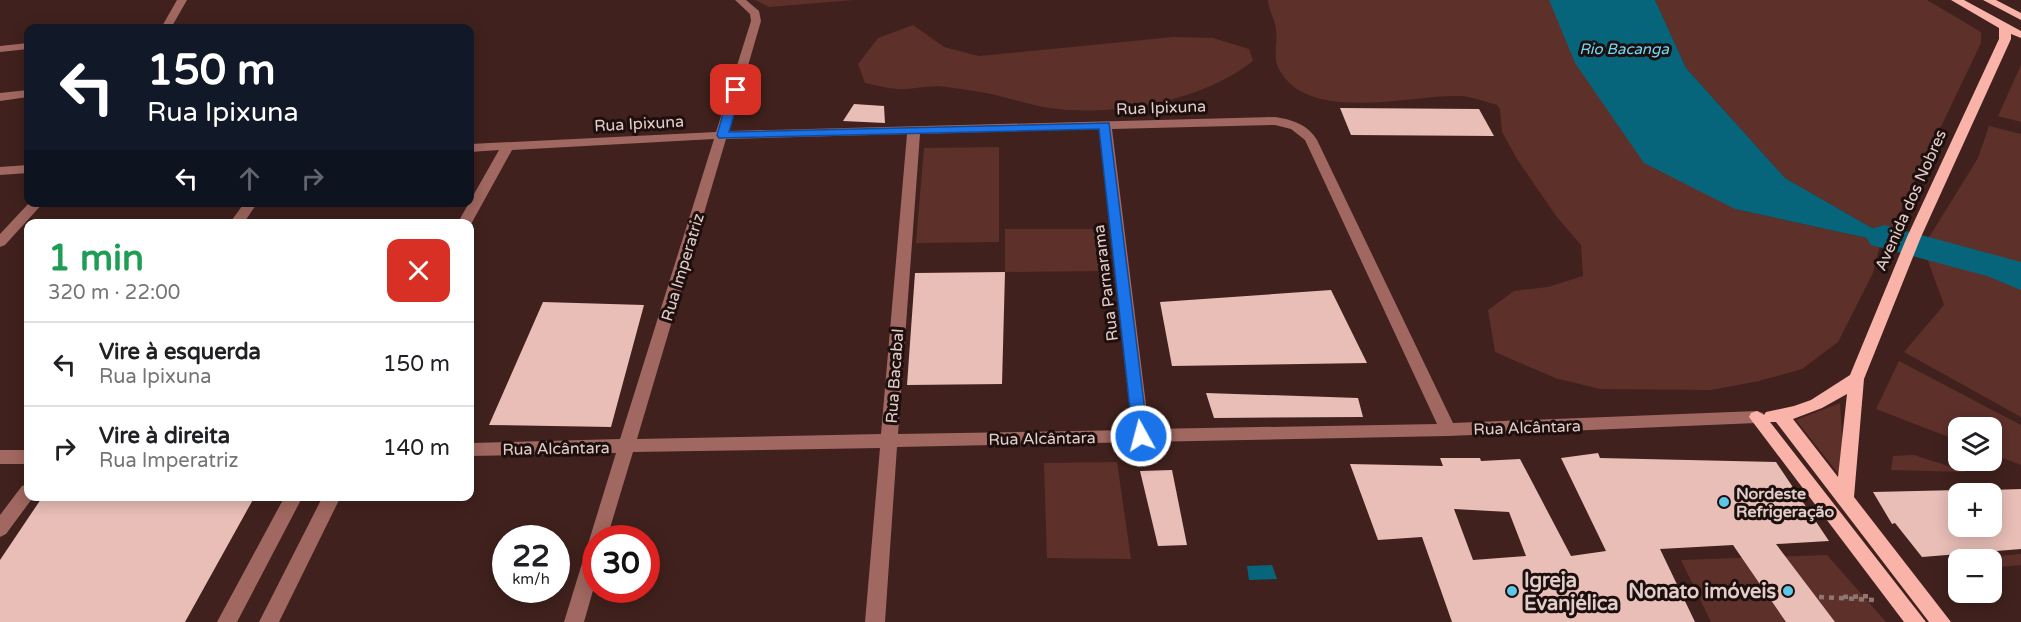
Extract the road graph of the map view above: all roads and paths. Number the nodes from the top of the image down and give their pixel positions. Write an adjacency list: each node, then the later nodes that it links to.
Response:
1 (182, 0): 6 (street)
2 (740, 0): 15 (street, Rua Imperatriz)
3 (1956, 0): 7 (main road)
4 (1988, 0): 5 (main road)
5 (2021, 17)
6 (168, 24)
7 (2005, 33): 8 (main road); 23 (main road, Avenida dos Nobres)
8 (2021, 36)
9 (24, 46): 10 (street)
10 (0, 49)
11 (24, 94): 12 (street)
12 (0, 97)
13 (1105, 126): 14 (street, Rua Ipixuna); 26 (street, Rua Ipixuna); 27 (street, Rua Parnarama)
14 (914, 130): 15 (street, Rua Ipixuna); 28 (street, Rua Bacabal)
15 (723, 135): 16 (street, Rua Ipixuna); 29 (street, Rua Imperatriz)
16 (508, 146): 17 (street, Rua Ipixuna); 20 (street)
17 (474, 148)
18 (24, 169): 19 (street)
19 (0, 171)
20 (474, 206)
21 (34, 207): 22 (street)
22 (0, 242)
23 (1856, 379): 24 (main road); 34 (main road, Avenida dos Nobres)
24 (1781, 416): 25 (main road); 34 (main road)
25 (1757, 417): 26 (street, Rua Alcântara); 46 (main road)
26 (1448, 430): 27 (street, Rua Alcântara)
27 (1141, 436): 28 (street, Rua Alcântara)
28 (889, 441): 29 (street, Rua Alcântara); 45 (street, Rua Bacabal)
29 (624, 446): 30 (street, Rua Alcântara); 37 (street, Rua Imperatriz)
30 (474, 449)
31 (0, 457): 32 (street)
32 (24, 457)
33 (24, 497): 38 (street)
34 (1845, 498): 47 (main road)
35 (291, 501): 42 (street)
36 (330, 501): 43 (street)
37 (602, 525)
38 (0, 529)
39 (582, 592): 44 (street)
40 (1881, 596): 41 (path)
41 (1881, 608)
42 (227, 622)
43 (269, 622)
44 (573, 622)
45 (875, 622)
46 (1916, 622)
47 (1941, 622)

